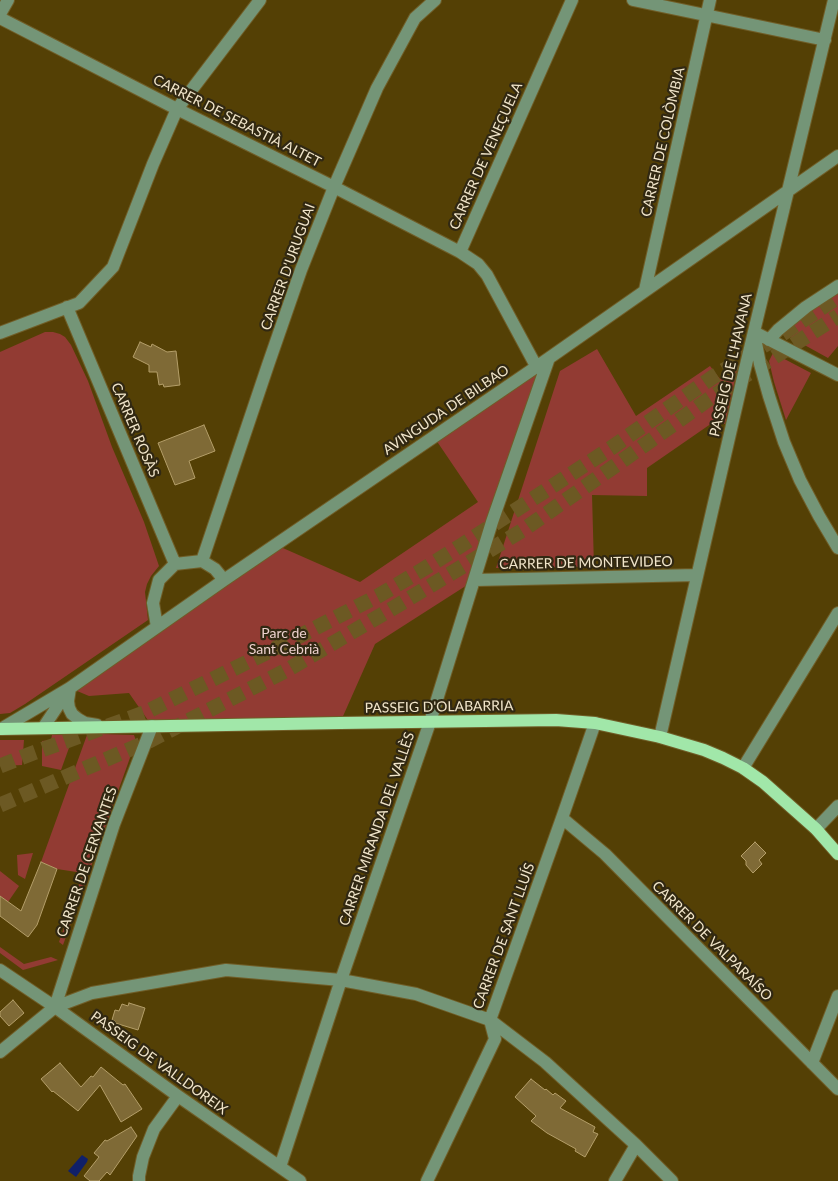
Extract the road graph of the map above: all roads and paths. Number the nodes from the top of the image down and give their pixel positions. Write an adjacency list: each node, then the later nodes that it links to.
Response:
1 (8, 0): 8 (street)
2 (260, 0): 12 (street)
3 (435, 0): 14 (street, CARRER D'URUGUAI)
4 (572, 0): 16 (street, CARRER DE VENEÇUELA)
5 (633, 0): 9 (street)
6 (710, 0): 9 (street, CARRER DE COLÒMBIA)
7 (834, 0): 11 (street, PASSEIG DE L'HAVANA)
8 (0, 14)
9 (707, 16): 11 (street); 18 (street, CARRER DE COLÒMBIA)
10 (0, 18): 12 (street, CARRER DE SEBASTIÀ ALTET)
11 (825, 40): 15 (street, PASSEIG DE L'HAVANA)
12 (177, 109): 14 (street, CARRER DE SEBASTIÀ ALTET); 19 (street)
13 (838, 156): 15 (street, AVINGUDA DE BILBAO)
14 (334, 187): 16 (street, CARRER DE SEBASTIÀ ALTET); 27 (street, CARRER D'URUGUAI)
15 (789, 190): 18 (street, AVINGUDA DE BILBAO); 20 (street, PASSEIG DE L'HAVANA)
16 (460, 252): 24 (street, CARRER DE VENEÇUELA)
17 (838, 286): 22 (street)
18 (645, 290): 23 (street, AVINGUDA DE BILBAO)
19 (68, 307): 21 (street); 28 (street, CARRER ROSÀS)
20 (754, 332): 22 (street); 26 (street); 29 (street, PASSEIG DE L'HAVANA)
21 (0, 333)
22 (769, 340): 25 (street)
23 (549, 358): 24 (street, AVINGUDA DE BILBAO); 31 (street, CARRER MIRANDA DEL VALLÈS)
24 (536, 366): 30 (street, AVINGUDA DE BILBAO)
25 (838, 375)
26 (838, 548)
27 (202, 561): 28 (street); 30 (street)
28 (175, 564): 33 (street)
29 (697, 575): 31 (street, CARRER DE MONTEVIDEO); 41 (street, PASSEIG DE L'HAVANA)
30 (224, 580): 33 (street, AVINGUDA DE BILBAO)
31 (475, 580): 35 (street, CARRER MIRANDA DEL VALLÈS)
32 (838, 613): 42 (street)
33 (158, 627): 34 (street, AVINGUDA DE BILBAO)
34 (70, 688): 38 (street); 39 (street); 40 (street, AVINGUDA DE BILBAO)
35 (430, 722): 36 (main road, PASSEIG D'OLABARRIA); 37 (main road, PASSEIG D'OLABARRIA); 48 (street, CARRER MIRANDA DEL VALLÈS)
36 (595, 723): 41 (main road, PASSEIG D'OLABARRIA); 44 (street, CARRER DE SANT LLUÍS)
37 (152, 726): 38 (main road, PASSEIG D'OLABARRIA); 50 (street, CARRER DE CERVANTES)
38 (110, 727): 39 (main road, PASSEIG D'OLABARRIA)
39 (43, 728): 40 (main road, PASSEIG D'OLABARRIA)
40 (1, 729)
41 (660, 737): 42 (main road, PASSEIG D'OLABARRIA)
42 (743, 768): 45 (main road, PASSEIG D'OLABARRIA)
43 (838, 806): 45 (street)
44 (562, 818): 51 (street, CARRER DE SANT LLUÍS); 53 (street, CARRER DE VALPARAÍSO)
45 (816, 830): 46 (main road, PASSEIG D'OLABARRIA)
46 (838, 854)
47 (0, 970): 50 (street, PASSEIG DE VALLDOREIX)
48 (341, 980): 50 (street); 51 (street); 57 (street, CARRER MIRANDA DEL VALLÈS)
49 (838, 996): 53 (street)
50 (54, 1008): 52 (street); 55 (street, PASSEIG DE VALLDOREIX)
51 (490, 1020): 56 (street); 60 (street, CARRER DE SANT LLUÍS)
52 (0, 1052)
53 (812, 1063): 54 (street, CARRER DE VALPARAÍSO)
54 (838, 1089)
55 (178, 1096): 57 (street, PASSEIG DE VALLDOREIX); 58 (street)
56 (636, 1145): 61 (street); 62 (street)
57 (280, 1167): 59 (street, PASSEIG DE VALLDOREIX)
58 (139, 1181)
59 (300, 1181)
60 (427, 1181)
61 (615, 1181)
62 (672, 1181)

